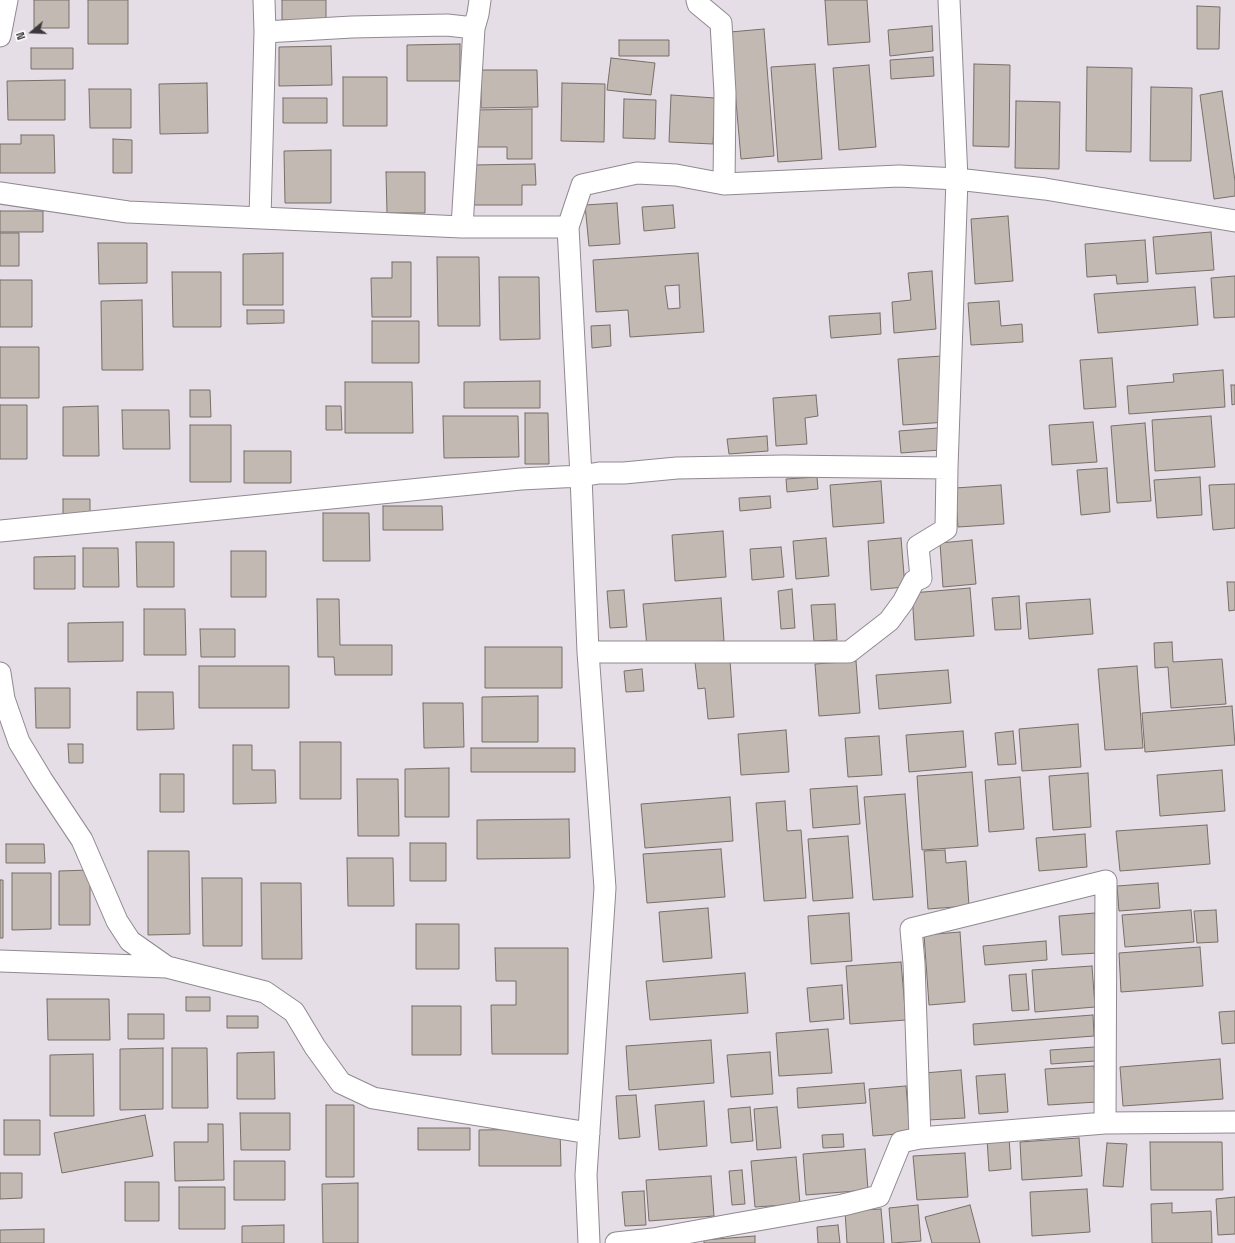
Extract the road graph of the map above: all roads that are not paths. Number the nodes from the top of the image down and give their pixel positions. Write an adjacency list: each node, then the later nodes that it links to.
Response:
1 (7, 0): 8 (street)
2 (264, 0): 7 (street)
3 (480, 0): 6 (street)
4 (697, 0): 10 (street)
5 (949, 0): 9 (street)
6 (474, 28): 7 (street); 14 (street)
7 (266, 32): 12 (street)
8 (0, 36)
9 (957, 179): 10 (street); 13 (street); 16 (street)
10 (724, 184): 15 (street)
11 (0, 193): 12 (street)
12 (260, 218): 14 (street)
13 (1235, 221)
14 (462, 227): 15 (street)
15 (568, 227): 17 (street)
16 (946, 468): 17 (street); 19 (street)
17 (581, 476): 18 (street); 19 (street)
18 (0, 530)
19 (588, 652): 25 (street)
20 (0, 673): 22 (street)
21 (0, 961): 22 (street)
22 (167, 967): 25 (street)
23 (1235, 1122): 24 (street)
24 (1106, 1123): 26 (street); 26 (street)
25 (589, 1133): 27 (street)
26 (920, 1138): 28 (street)
27 (589, 1243)
28 (616, 1243)

